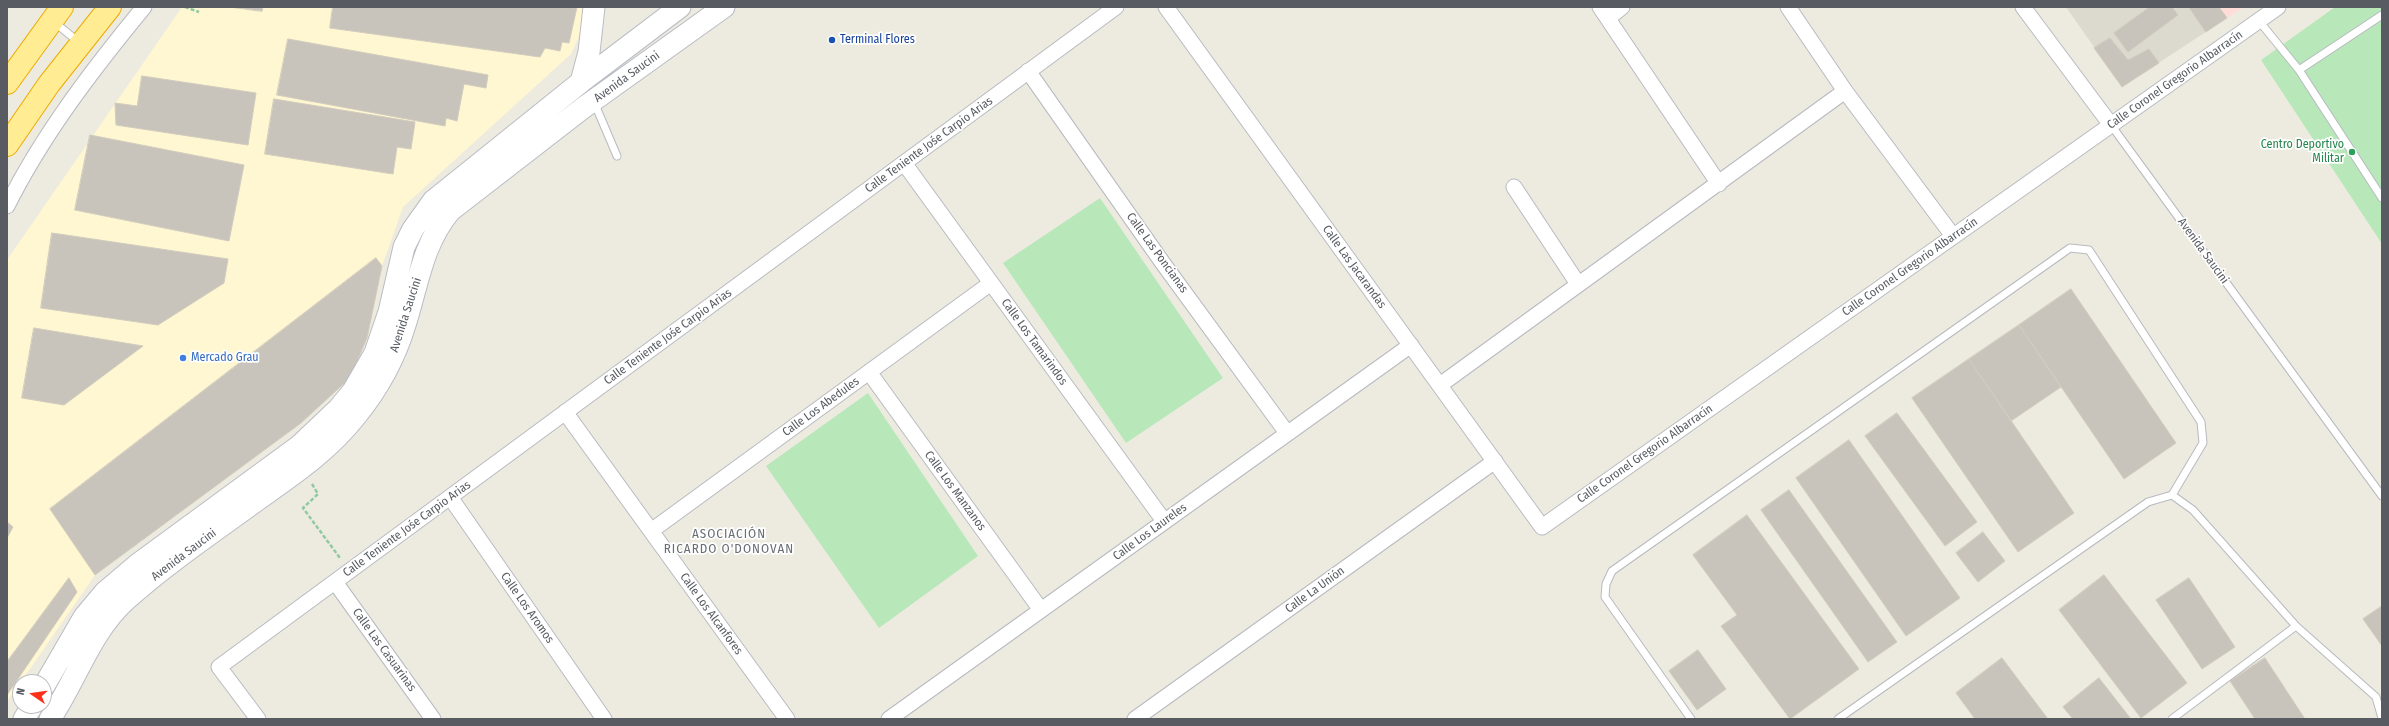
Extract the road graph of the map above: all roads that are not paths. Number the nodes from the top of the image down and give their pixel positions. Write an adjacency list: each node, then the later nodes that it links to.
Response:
1 (110, 7): 16 (highway)
2 (144, 7): 30 (street)
3 (594, 7): 20 (main road)
4 (680, 7): 20 (main road, Avenida Saucini)
5 (724, 7): 22 (main road, Avenida Saucini)
6 (1116, 7): 18 (street, Calle Teniente Jośe Carpio Arias)
7 (1166, 7): 34 (street, Calle Las Jacarandas)
8 (1622, 7): 12 (street)
9 (2023, 7): 23 (street, Avenida Saucini)
10 (2278, 7): 15 (street, Calle Coronel Gregorio Albarracín)
11 (1791, 8): 21 (street)
12 (1604, 12): 27 (street)
13 (57, 14): 16 (lane); 19 (highway)
14 (2382, 15): 17 (lane)
15 (2258, 21): 17 (lane); 23 (street, Calle Coronel Gregorio Albarracín)
16 (81, 44): 24 (highway)
17 (2299, 70): 29 (lane)
18 (1028, 71): 26 (street, Calle Teniente Jośe Carpio Arias); 38 (street, Calle Las Poncianas)
19 (8, 80)
20 (581, 82): 22 (main road); 49 (main road, Avenida Saucini)
21 (1845, 91): 27 (street); 31 (street)
22 (593, 100): 25 (lane); 52 (main road, Avenida Saucini)
23 (2111, 125): 31 (street, Calle Coronel Gregorio Albarracín); 41 (lane, Avenida Saucini)
24 (7, 145)
25 (617, 156)
26 (904, 163): 32 (street, Calle Los Tamarindos); 37 (street, Calle Teniente Jośe Carpio Arias)
27 (1719, 184): 33 (street)
28 (1514, 187): 33 (street)
29 (2382, 198)
30 (7, 206)
31 (1953, 236): 44 (street, Calle Coronel Gregorio Albarracín)
32 (991, 282): 35 (street, Calle Los Abedules); 43 (street, Calle Los Tamarindos)
33 (1578, 284): 36 (street)
34 (1411, 345): 36 (street, Calle Las Jacarandas); 38 (street, Calle Los Laureles)
35 (868, 372): 45 (street, Calle Los Abedules); 47 (street, Calle Los Manzanos)
36 (1440, 385): 39 (street, Calle Las Jacarandas)
37 (565, 412): 42 (street, Calle Teniente Jośe Carpio Arias); 45 (street, Calle Los Alcanfores)
38 (1287, 433): 43 (street, Calle Los Laureles)
39 (1495, 461): 44 (street, Calle Las Jacarandas); 58 (street, Calle La Unión)
40 (2172, 495): 48 (lane); 59 (lane); 60 (lane)
41 (2382, 496)
42 (450, 497): 46 (street, Calle Teniente Jośe Carpio Arias); 55 (street, Calle Los Aromos)
43 (1164, 521): 47 (street, Calle Los Laureles)
44 (1542, 527)
45 (651, 531): 56 (street, Calle Los Alcanfores)
46 (335, 582): 53 (street, Calle Teniente Jośe Carpio Arias); 54 (street, Calle Las Casuarinas)
47 (1041, 610): 57 (street, Calle Los Laureles)
48 (2296, 626): 50 (lane); 61 (lane)
49 (51, 674)
50 (2379, 695): 51 (lane)
51 (2382, 718)
52 (50, 719)
53 (258, 719)
54 (433, 719)
55 (604, 719)
56 (787, 719)
57 (889, 719)
58 (1135, 719)
59 (1691, 719)
60 (1838, 719)
61 (2172, 719)

